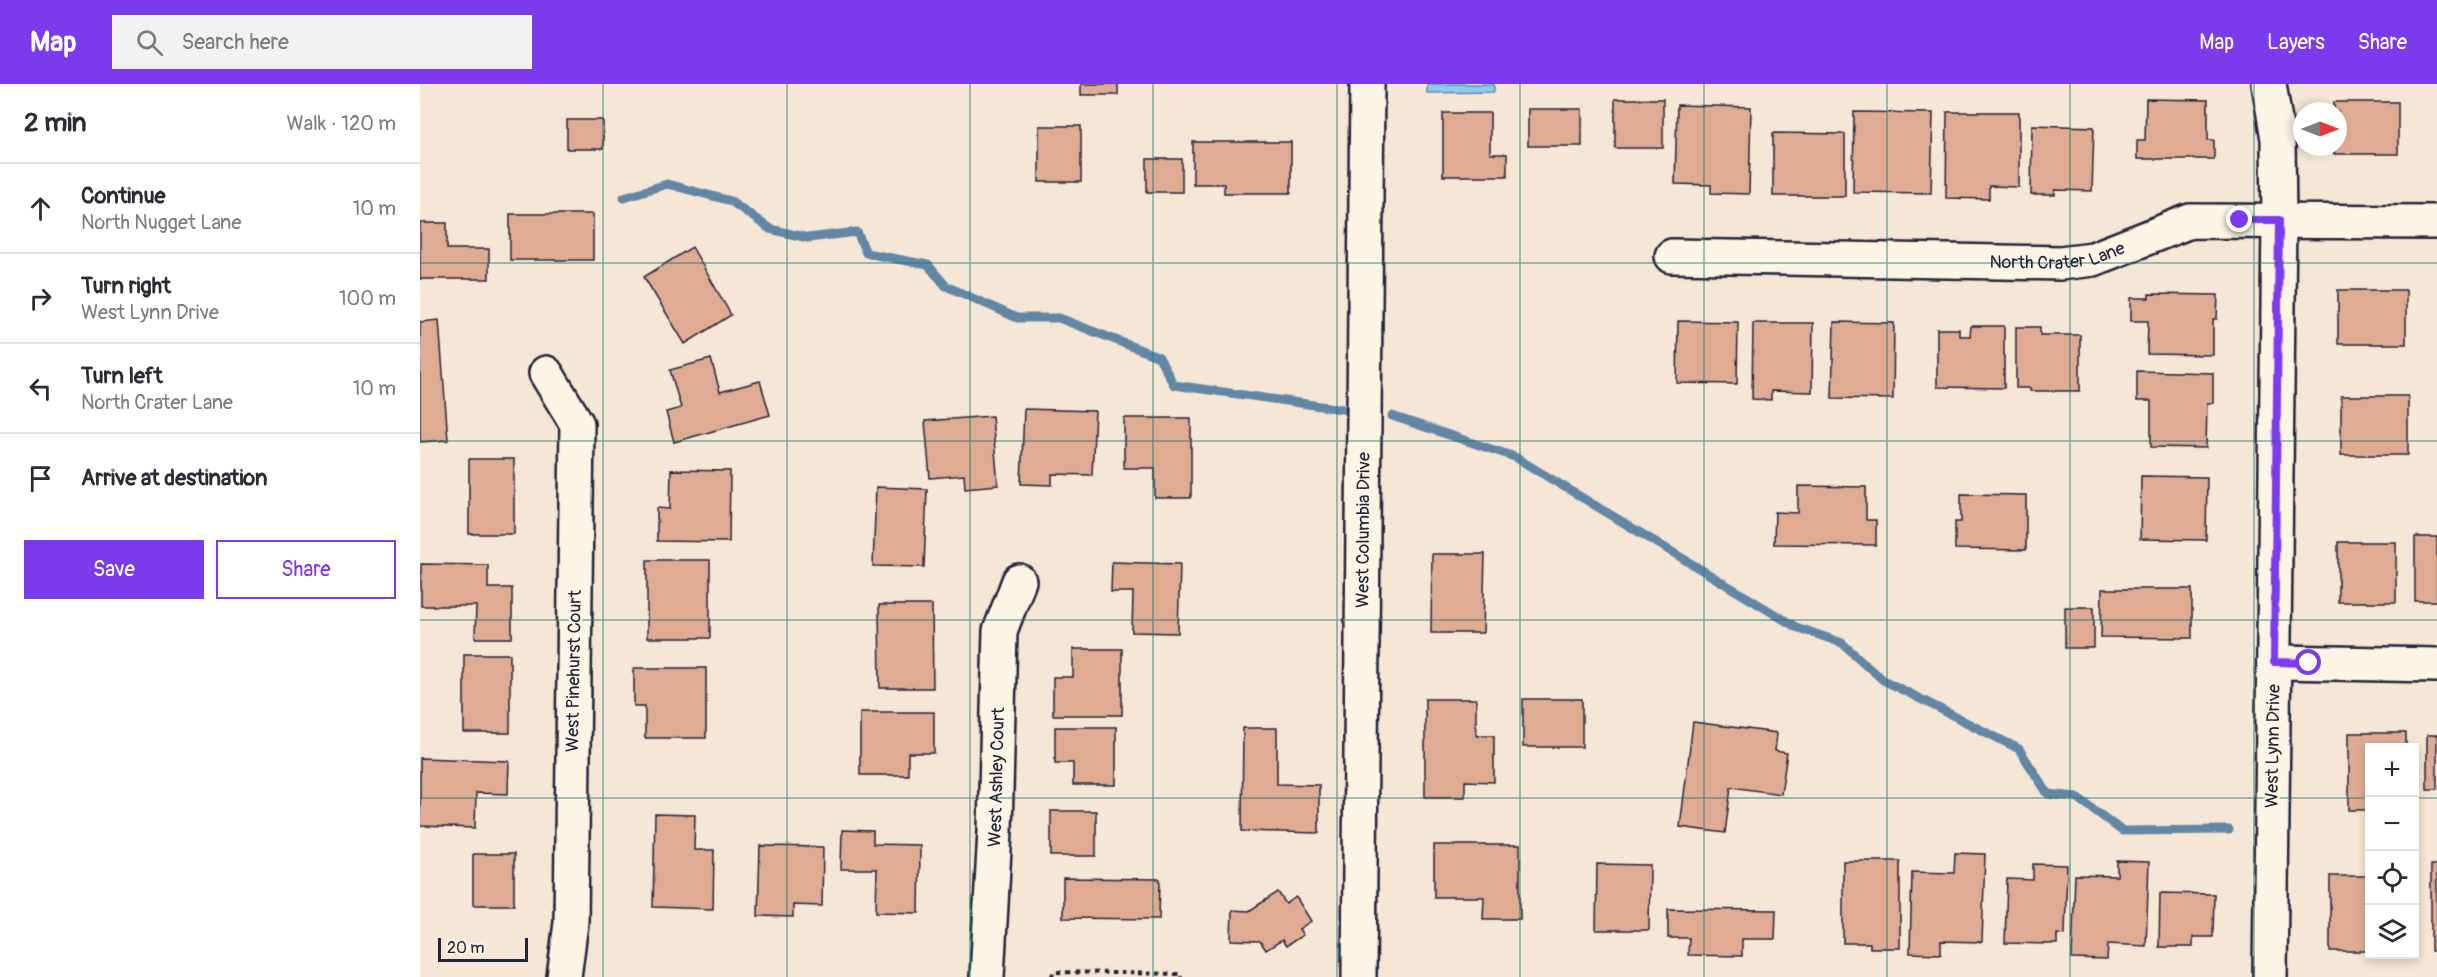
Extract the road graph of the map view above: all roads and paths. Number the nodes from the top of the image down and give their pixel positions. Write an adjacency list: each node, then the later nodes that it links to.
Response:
1 (1367, 84): 14 (street, West Columbia Drive)
2 (2269, 84): 3 (street, West Lynn Drive)
3 (2279, 220): 4 (street, North Crater Lane); 5 (street, North Crater Lane); 8 (street, West Lynn Drive)
4 (2437, 222)
5 (1672, 256)
6 (546, 373): 10 (street, West Pinehurst Court)
7 (1018, 581): 11 (street, West Ashley Court)
8 (2274, 662): 9 (street); 15 (street, West Lynn Drive)
9 (2437, 665)
10 (564, 977)
11 (987, 977)
12 (1052, 977): 13 (path)
13 (1181, 977)
14 (1359, 977)
15 (2270, 977)

